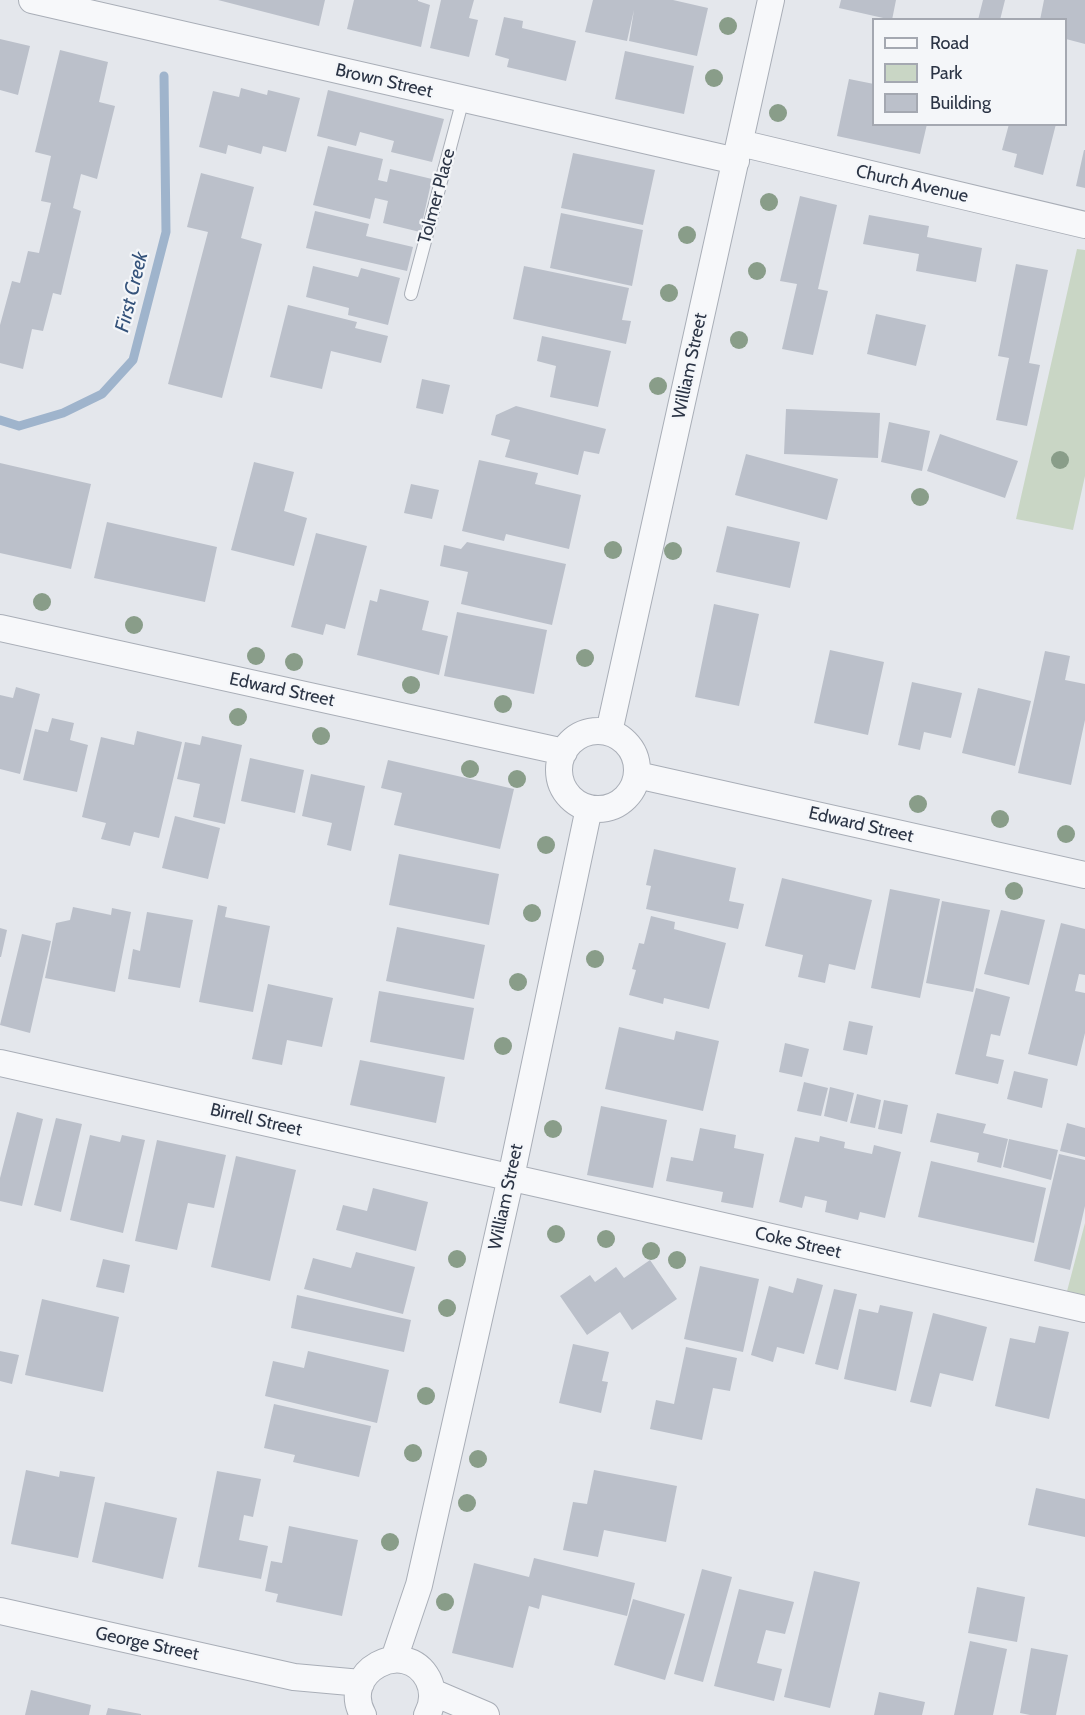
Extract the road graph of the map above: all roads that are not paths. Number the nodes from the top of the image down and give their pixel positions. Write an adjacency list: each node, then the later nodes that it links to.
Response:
1 (32, 0): 3 (street, Brown Street)
2 (771, 0): 4 (street, William Street)
3 (463, 99): 4 (street, Brown Street); 6 (lane, Tolmer Place)
4 (738, 152): 5 (street, Church Avenue); 8 (street, William Street)
5 (1085, 225)
6 (411, 294)
7 (0, 628): 9 (street, Edward Street)
8 (609, 732): 9 (street); 10 (street)
9 (564, 752): 11 (street)
10 (637, 775): 11 (street); 12 (street, Edward Street)
11 (589, 808): 14 (street, William Street)
12 (1085, 875)
13 (0, 1063): 14 (street, Birrell Street)
14 (511, 1178): 15 (street, Coke Street); 17 (street, William Street)
15 (1085, 1309)
16 (0, 1611): 18 (street, George Street)
17 (406, 1663): 18 (street); 19 (street)
18 (361, 1702)
19 (430, 1703): 20 (street)
20 (486, 1715)

